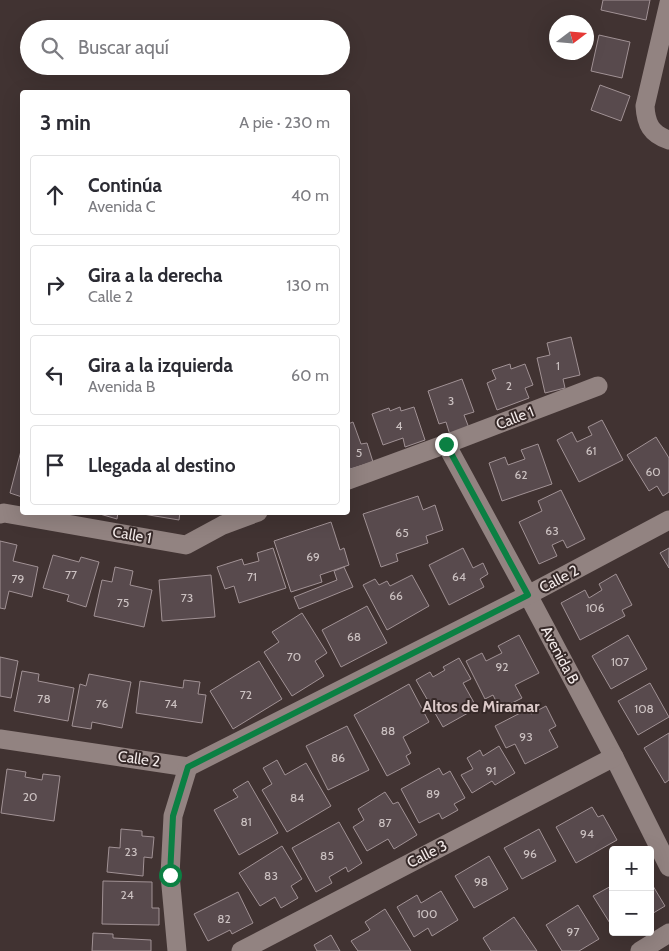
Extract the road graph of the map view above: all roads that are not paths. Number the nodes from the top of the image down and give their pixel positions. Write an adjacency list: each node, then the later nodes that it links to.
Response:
1 (669, 3): 2 (street)
2 (669, 140)
3 (598, 386): 4 (street, Calle 1)
4 (446, 444): 5 (street, Calle 1); 9 (street, Avenida B)
5 (350, 479)
6 (0, 514): 7 (street, Calle 1)
7 (250, 515)
8 (669, 520): 9 (street, Calle 2)
9 (528, 595): 11 (street, Avenida B); 12 (street, Calle 2)
10 (0, 739): 12 (street, Calle 2)
11 (614, 757): 13 (street, Avenida B); 16 (street, Calle 3)
12 (188, 767): 15 (street)
13 (669, 867)
14 (669, 933): 17 (street)
15 (177, 951)
16 (241, 951)
17 (640, 951)

